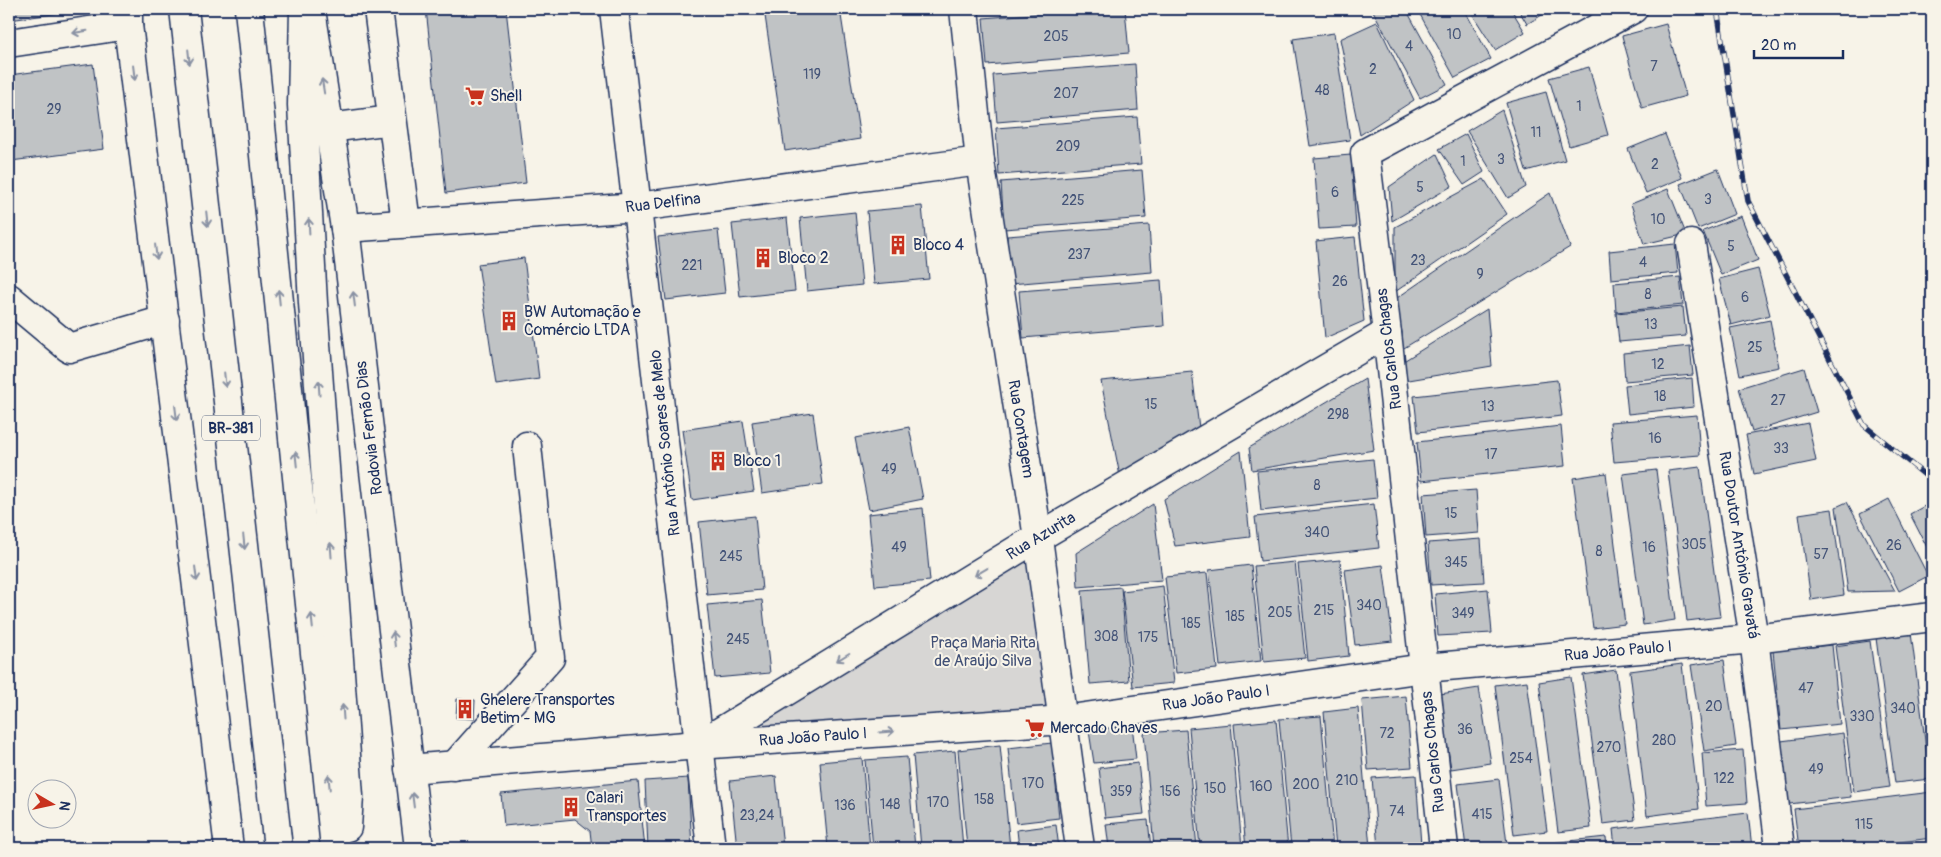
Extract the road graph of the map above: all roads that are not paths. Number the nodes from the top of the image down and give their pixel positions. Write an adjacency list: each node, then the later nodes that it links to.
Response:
1 (184, 9): 31 (main road, BR-381, one-way to 31)
2 (248, 9): 32 (main road, one-way to 2)
3 (304, 9): 33 (main road, one-way to 3)
4 (311, 9): 12 (main road, Rodovia Fernão Dias, one-way to 4)
5 (378, 9): 11 (main road)
6 (614, 9): 14 (main road, Rua Antônio Soares de Melo)
7 (964, 9): 13 (main road, Rua Contagem)
8 (1633, 9): 20 (main road, Rua Carlos Chagas)
9 (128, 17): 10 (main road, one-way to 10); 19 (main road, BR-381, one-way to 19)
10 (9, 43)
11 (392, 120): 12 (main road); 15 (main road)
12 (329, 128): 16 (main road, Rodovia Fernão Dias)
13 (980, 161): 14 (main road, Rua Delfina); 22 (main road, Rua Contagem)
14 (638, 207): 15 (main road, Rua Delfina); 27 (main road, Rua Antônio Soares de Melo)
15 (406, 223): 16 (main road, Rua Delfina)
16 (346, 228): 29 (main road, Rodovia Fernão Dias, one-way to 16)
17 (1691, 244): 24 (main road, Rua Doutor Antônio Gravatá)
18 (9, 298): 19 (main road)
19 (165, 320): 30 (main road, BR-381, one-way to 30)
20 (1387, 333): 22 (main road, Rua Azurita); 25 (main road, Rua Carlos Chagas)
21 (527, 446): 28 (main road)
22 (1038, 538): 26 (main road, Rua Contagem); 27 (main road, Rua Azurita, one-way to 27)
23 (1932, 618): 24 (main road, Rua João Paulo I)
24 (1754, 639): 25 (main road, Rua João Paulo I); 38 (main road, Rua Doutor Antônio Gravatá)
25 (1424, 668): 26 (main road, Rua João Paulo I); 37 (main road, Rua Carlos Chagas)
26 (1064, 720): 27 (main road, Rua João Paulo I, one-way to 26); 36 (main road, Rua Contagem)
27 (698, 745): 28 (main road, Rua João Paulo I); 35 (main road, Rua Antônio Soares de Melo)
28 (454, 766): 29 (main road, Rua João Paulo I)
29 (409, 769): 34 (main road, Rodovia Fernão Dias, one-way to 29)
30 (229, 848)
31 (278, 848)
32 (335, 848)
33 (346, 848)
34 (419, 848)
35 (711, 848)
36 (1080, 848)
37 (1444, 848)
38 (1780, 848)

